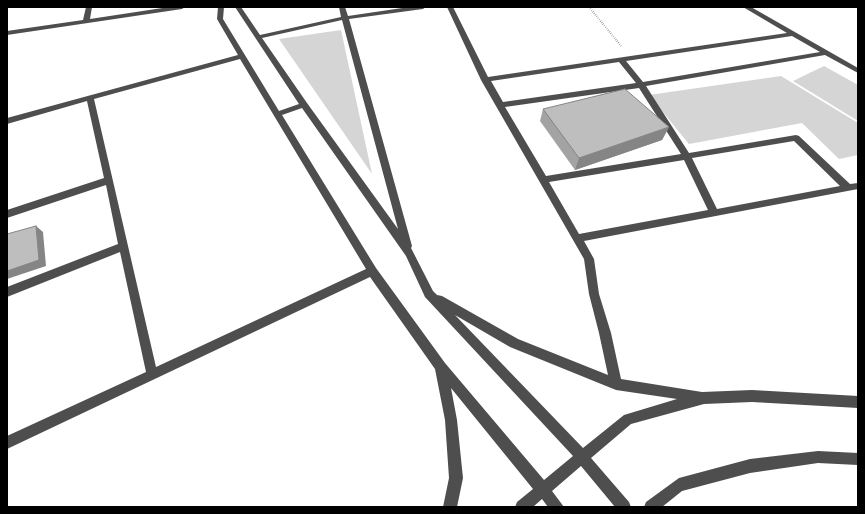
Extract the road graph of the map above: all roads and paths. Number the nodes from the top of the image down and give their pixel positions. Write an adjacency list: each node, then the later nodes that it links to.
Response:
1 (89, 7): 11 (street)
2 (182, 7): 11 (street)
3 (221, 7): 16 (street)
4 (238, 7): 14 (street)
5 (342, 7): 10 (street)
6 (423, 7): 10 (street)
7 (452, 7): 20 (street)
8 (589, 7): 17 (path)
9 (746, 7): 13 (street)
10 (344, 18): 14 (street); 36 (street)
11 (86, 20): 12 (street)
12 (7, 33)
13 (793, 34): 15 (street); 17 (street)
14 (258, 37): 23 (street)
15 (826, 53): 19 (street); 21 (street)
16 (243, 56): 22 (street); 25 (street)
17 (631, 58): 18 (street)
18 (621, 60): 20 (street); 21 (street)
19 (858, 71)
20 (485, 80): 24 (street)
21 (641, 86): 24 (street); 27 (street)
22 (90, 98): 26 (street); 28 (street)
23 (304, 105): 25 (street); 36 (street)
24 (500, 105): 29 (street)
25 (278, 114): 37 (street)
26 (7, 121)
27 (688, 158): 29 (street); 31 (street); 32 (street)
28 (109, 180): 33 (street); 35 (street)
29 (543, 180): 34 (street)
30 (858, 186): 31 (street)
31 (848, 188): 32 (street)
32 (714, 213): 34 (street)
33 (7, 214)
34 (577, 238): 42 (street)
35 (124, 246): 38 (street); 41 (street)
36 (410, 254): 39 (street)
37 (372, 271): 40 (street); 41 (street)
38 (7, 292)
39 (429, 294): 42 (street); 46 (street)
40 (441, 367): 48 (street); 49 (street)
41 (152, 374): 45 (street)
42 (616, 384): 43 (street)
43 (704, 398): 44 (street); 46 (street)
44 (858, 402)
45 (7, 443)
46 (582, 457): 48 (street); 52 (street)
47 (858, 459): 53 (street)
48 (544, 489): 50 (street); 51 (street)
49 (450, 507)
50 (522, 507)
51 (557, 507)
52 (624, 507)
53 (651, 507)

